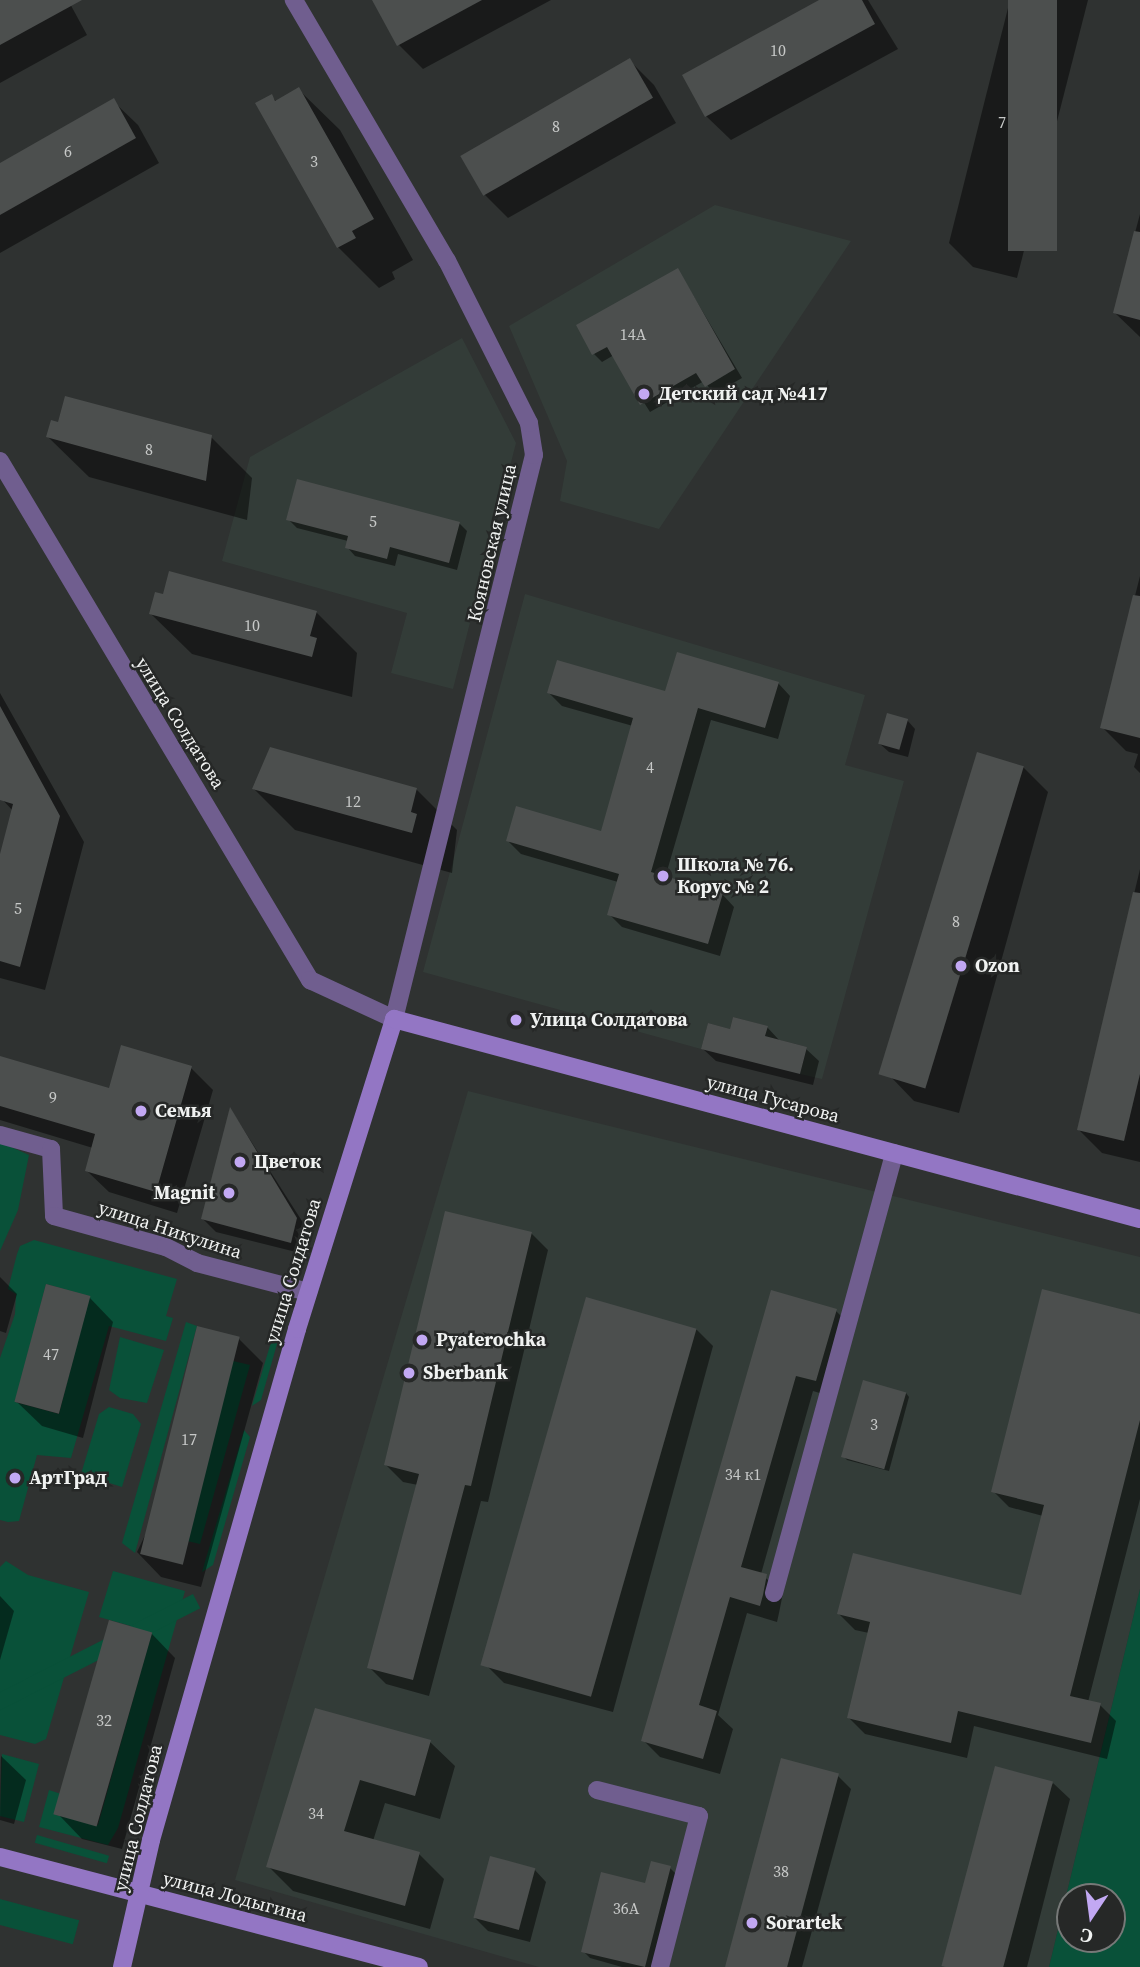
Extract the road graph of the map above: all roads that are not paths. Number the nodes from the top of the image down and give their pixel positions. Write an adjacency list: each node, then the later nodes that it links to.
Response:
1 (294, 0): 3 (street, Кояновская улица)
2 (0, 461): 3 (street, улица Солдатова)
3 (394, 1019): 5 (street, улица Гусарова); 7 (street, улица Солдатова)
4 (0, 1135): 7 (street, улица Никулина)
5 (894, 1153): 6 (street, улица Гусарова); 8 (street)
6 (1140, 1219)
7 (308, 1292): 11 (street, улица Солдатова)
8 (774, 1593)
9 (597, 1790): 14 (street)
10 (0, 1857): 11 (street, улица Лодыгина)
11 (141, 1895): 12 (street, улица Солдатова); 13 (street, улица Лодыгина)
12 (122, 1967)
13 (419, 1967)
14 (660, 1967)

